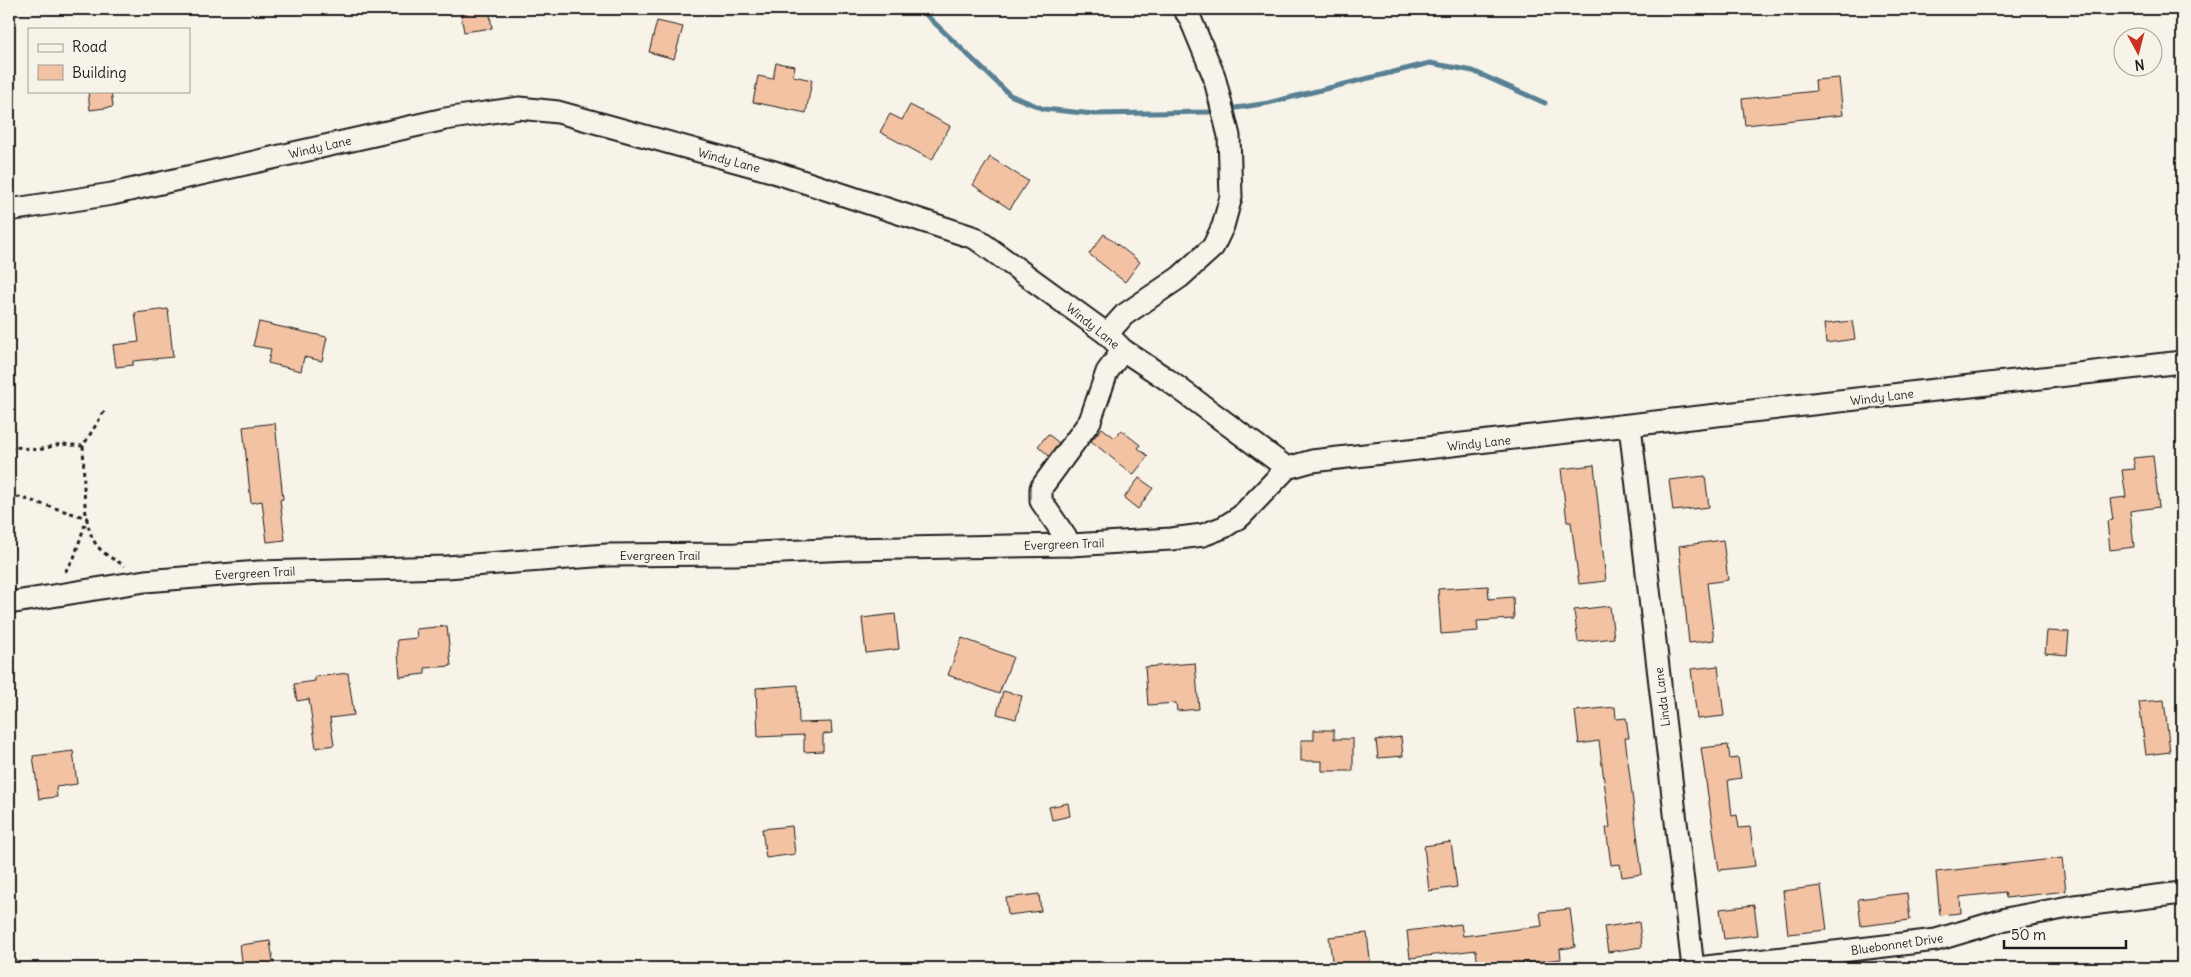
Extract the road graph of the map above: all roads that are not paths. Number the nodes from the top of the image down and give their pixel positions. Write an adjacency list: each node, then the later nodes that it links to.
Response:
1 (1184, 9): 3 (street)
2 (9, 210): 3 (street, Windy Lane)
3 (1107, 334): 4 (street, Windy Lane)
4 (1123, 350): 7 (street, Windy Lane); 8 (street)
5 (2182, 362): 6 (street, Windy Lane)
6 (1630, 426): 7 (street, Windy Lane); 11 (street, Linda Lane)
7 (1287, 468): 8 (street, Evergreen Trail)
8 (1071, 545): 9 (street, Evergreen Trail)
9 (9, 603)
10 (2182, 893): 12 (street, Bluebonnet Drive)
11 (1693, 968)
12 (1698, 968)

